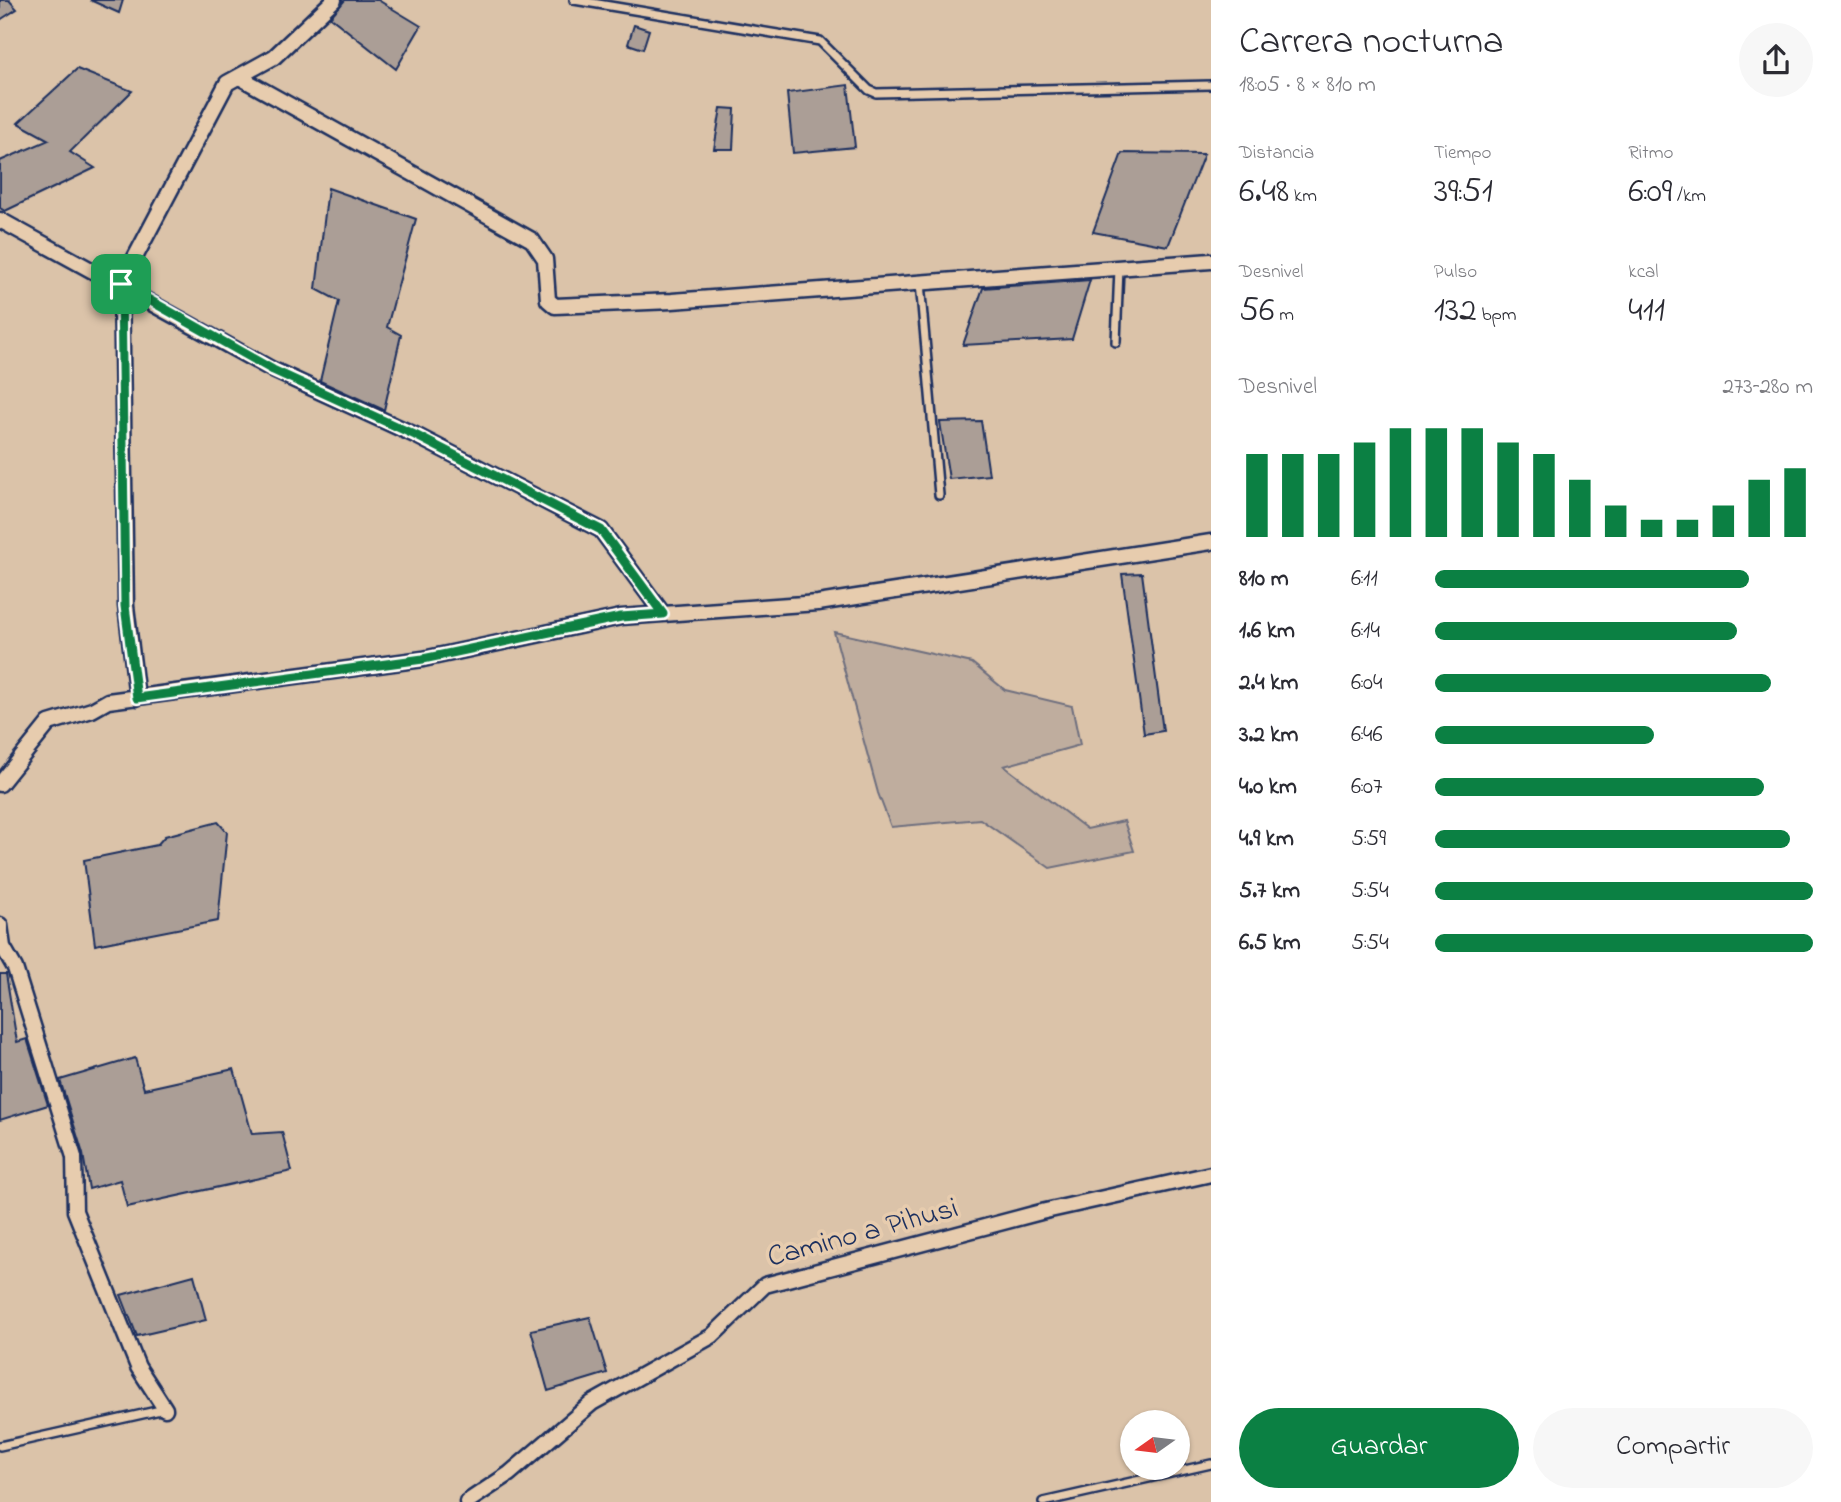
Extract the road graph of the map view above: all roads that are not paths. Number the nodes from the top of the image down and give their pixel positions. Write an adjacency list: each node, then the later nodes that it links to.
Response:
1 (334, 0): 3 (street)
2 (574, 0): 4 (lane)
3 (241, 78): 8 (street); 9 (street)
4 (1211, 85)
5 (2, 225): 9 (street)
6 (1211, 261): 7 (street)
7 (1119, 268): 8 (street); 10 (lane)
8 (920, 283): 11 (lane)
9 (121, 284): 13 (street); 14 (street)
10 (1116, 342)
11 (939, 495)
12 (1211, 542): 13 (street)
13 (663, 614): 14 (street)
14 (137, 698): 15 (street)
15 (0, 784)
16 (0, 925): 18 (street)
17 (1211, 1174): 21 (street, Camino a Pihusi)
18 (165, 1409): 19 (lane)
19 (0, 1446)
20 (1211, 1464): 22 (lane)
21 (467, 1502)
22 (1043, 1502)

